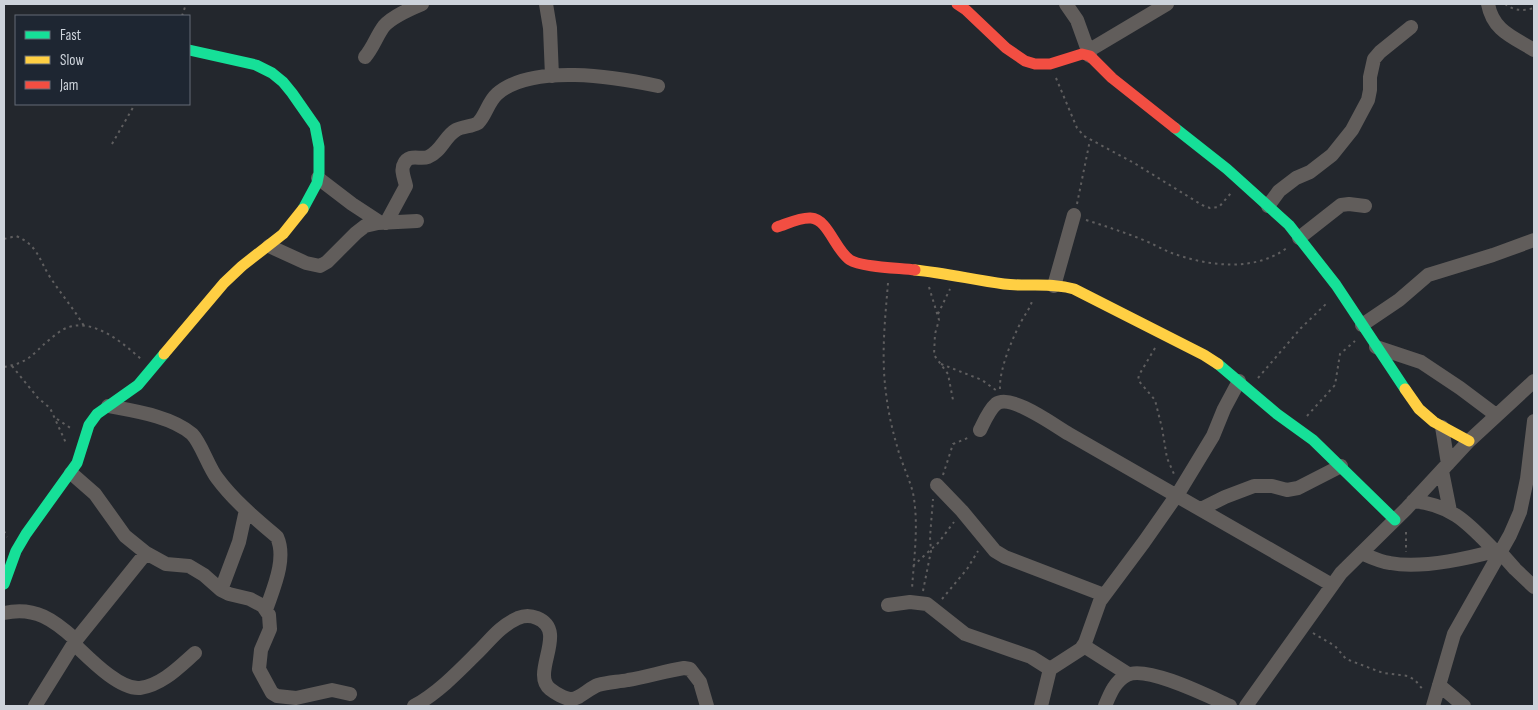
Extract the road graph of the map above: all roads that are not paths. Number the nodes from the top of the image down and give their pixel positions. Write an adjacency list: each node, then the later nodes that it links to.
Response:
1 (422, 4): 12 (street)
2 (546, 4): 14 (street)
3 (957, 4): 13 (street)
4 (1066, 4): 8 (street)
5 (1167, 4): 11 (street)
6 (1488, 4): 10 (street)
7 (1411, 27): 18 (street)
8 (1082, 31): 11 (street); 13 (street)
9 (190, 50): 16 (street)
10 (1534, 50)
11 (1089, 54): 13 (street); 18 (street)
12 (366, 57)
13 (1065, 60)
14 (552, 76): 15 (street); 22 (street)
15 (658, 86)
16 (318, 178): 17 (street); 27 (street)
17 (352, 204): 22 (street); 24 (street)
18 (1268, 206): 25 (street)
19 (1365, 206): 25 (street)
20 (1074, 216): 28 (street)
21 (417, 221): 22 (street)
22 (384, 223): 24 (street)
23 (777, 228): 28 (street)
24 (356, 233): 27 (street)
25 (1300, 238): 29 (street)
26 (1534, 240): 29 (street)
27 (269, 246): 33 (street)
28 (1054, 286): 32 (street)
29 (1364, 328): 30 (street)
30 (1376, 347): 34 (street); 36 (street)
31 (1534, 381): 34 (street)
32 (1244, 385): 39 (street); 44 (street)
33 (108, 406): 41 (street); 48 (street)
34 (1496, 415): 38 (street)
35 (1534, 421): 53 (street)
36 (1442, 427): 38 (street); 40 (street)
37 (980, 430): 44 (street)
38 (1469, 441): 40 (street)
39 (1341, 466): 47 (street); 50 (street)
40 (1445, 467): 43 (street); 49 (street)
41 (71, 474): 51 (street); 54 (street)
42 (937, 486): 58 (street)
43 (1423, 490): 45 (street); 46 (street)
44 (1178, 494): 47 (street); 58 (street)
45 (1409, 505): 46 (street); 50 (street)
46 (1436, 505): 49 (street)
47 (1201, 509): 55 (street)
48 (246, 510): 57 (street); 60 (street)
49 (1450, 511): 53 (street)
50 (1395, 520): 52 (street)
51 (146, 553): 57 (street); 62 (street)
52 (1361, 553): 53 (street); 55 (street)
53 (1498, 553): 56 (street); 67 (street)
54 (4, 584)
55 (1332, 585): 78 (street)
56 (1534, 587)
57 (221, 590): 60 (street)
58 (1104, 595): 63 (street)
59 (888, 605): 65 (street)
60 (266, 610): 69 (street)
61 (4, 613): 62 (street)
62 (75, 642): 64 (street); 71 (street)
63 (1084, 646): 65 (street); 66 (street)
64 (195, 653)
65 (1050, 669): 75 (street)
66 (1128, 674): 76 (street); 77 (street)
67 (1439, 685): 70 (street); 79 (street)
68 (549, 688): 72 (street); 73 (street); 74 (street)
69 (350, 694)
70 (1434, 705)
71 (36, 706)
72 (414, 706)
73 (558, 706)
74 (707, 706)
75 (1041, 706)
76 (1105, 706)
77 (1230, 706)
78 (1246, 706)
79 (1464, 706)

